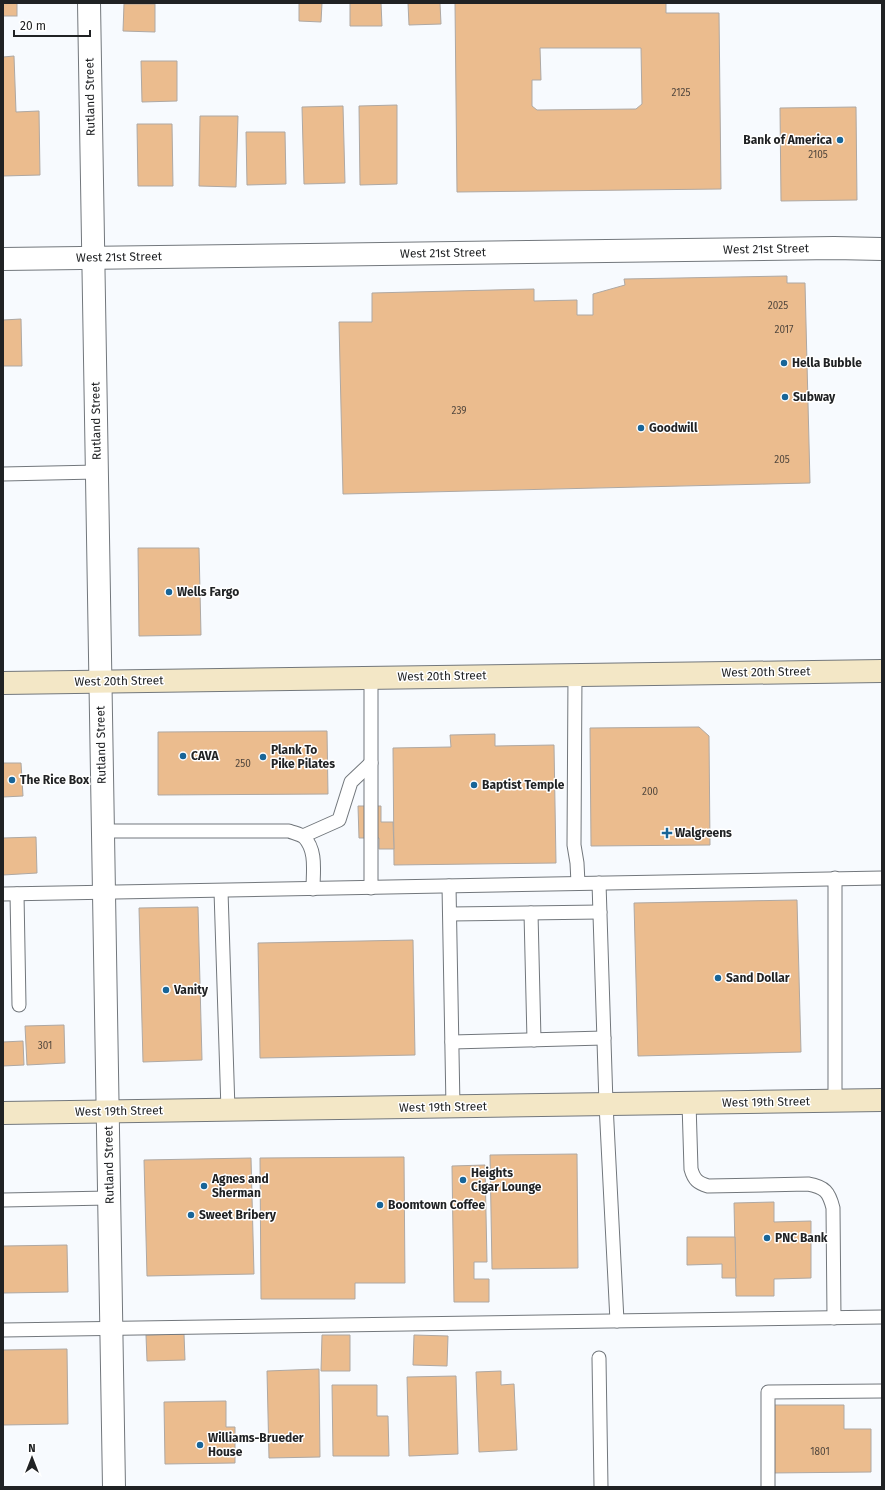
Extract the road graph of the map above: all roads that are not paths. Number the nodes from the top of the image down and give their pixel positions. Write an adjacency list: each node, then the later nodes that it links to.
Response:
1 (89, 3): 4 (street, Rutland Street)
2 (882, 249): 4 (street, West 21st Street)
3 (3, 258): 4 (street, West 21st Street)
4 (93, 258): 5 (street, Rutland Street)
5 (97, 472): 6 (lane); 10 (street, Rutland Street)
6 (3, 474)
7 (882, 671): 8 (street, West 20th Street)
8 (575, 674): 9 (street, West 20th Street); 17 (lane)
9 (371, 677): 10 (street, West 20th Street); 12 (lane)
10 (100, 681): 11 (street, West 20th Street); 13 (street, Rutland Street)
11 (3, 682)
12 (371, 763): 14 (lane); 20 (lane)
13 (103, 831): 14 (lane); 23 (street, Rutland Street)
14 (303, 836): 21 (lane)
15 (835, 878): 16 (lane); 18 (lane); 34 (lane)
16 (882, 878)
17 (578, 883): 18 (lane); 19 (lane)
18 (599, 883): 26 (lane)
19 (449, 886): 20 (lane); 28 (lane)
20 (371, 888): 21 (lane)
21 (313, 889): 22 (lane)
22 (221, 891): 23 (lane); 38 (lane)
23 (104, 893): 25 (lane); 39 (street, Rutland Street)
24 (3, 894): 25 (lane)
25 (17, 894): 29 (lane)
26 (600, 912): 27 (lane); 30 (lane)
27 (531, 913): 28 (lane); 31 (lane)
28 (450, 914): 32 (lane)
29 (18, 1005)
30 (604, 1038): 31 (lane); 36 (lane)
31 (534, 1040): 32 (lane)
32 (452, 1042): 37 (lane)
33 (882, 1100): 34 (street, West 19th Street)
34 (835, 1101): 35 (street, West 19th Street)
35 (689, 1103): 36 (street, West 19th Street); 44 (lane)
36 (606, 1104): 37 (street, West 19th Street); 45 (lane)
37 (453, 1107): 38 (street, West 19th Street)
38 (228, 1110): 39 (street, West 19th Street)
39 (108, 1112): 40 (street, West 19th Street); 41 (street, Rutland Street)
40 (3, 1113)
41 (109, 1198): 42 (lane); 46 (street, Rutland Street)
42 (3, 1200)
43 (882, 1317): 44 (lane)
44 (834, 1318): 45 (lane)
45 (617, 1321): 46 (lane)
46 (111, 1328): 47 (lane); 50 (street, Rutland Street)
47 (3, 1330)
48 (599, 1358): 51 (lane)
49 (882, 1391): 52 (lane)
50 (114, 1487)
51 (601, 1487)
52 (768, 1487)

